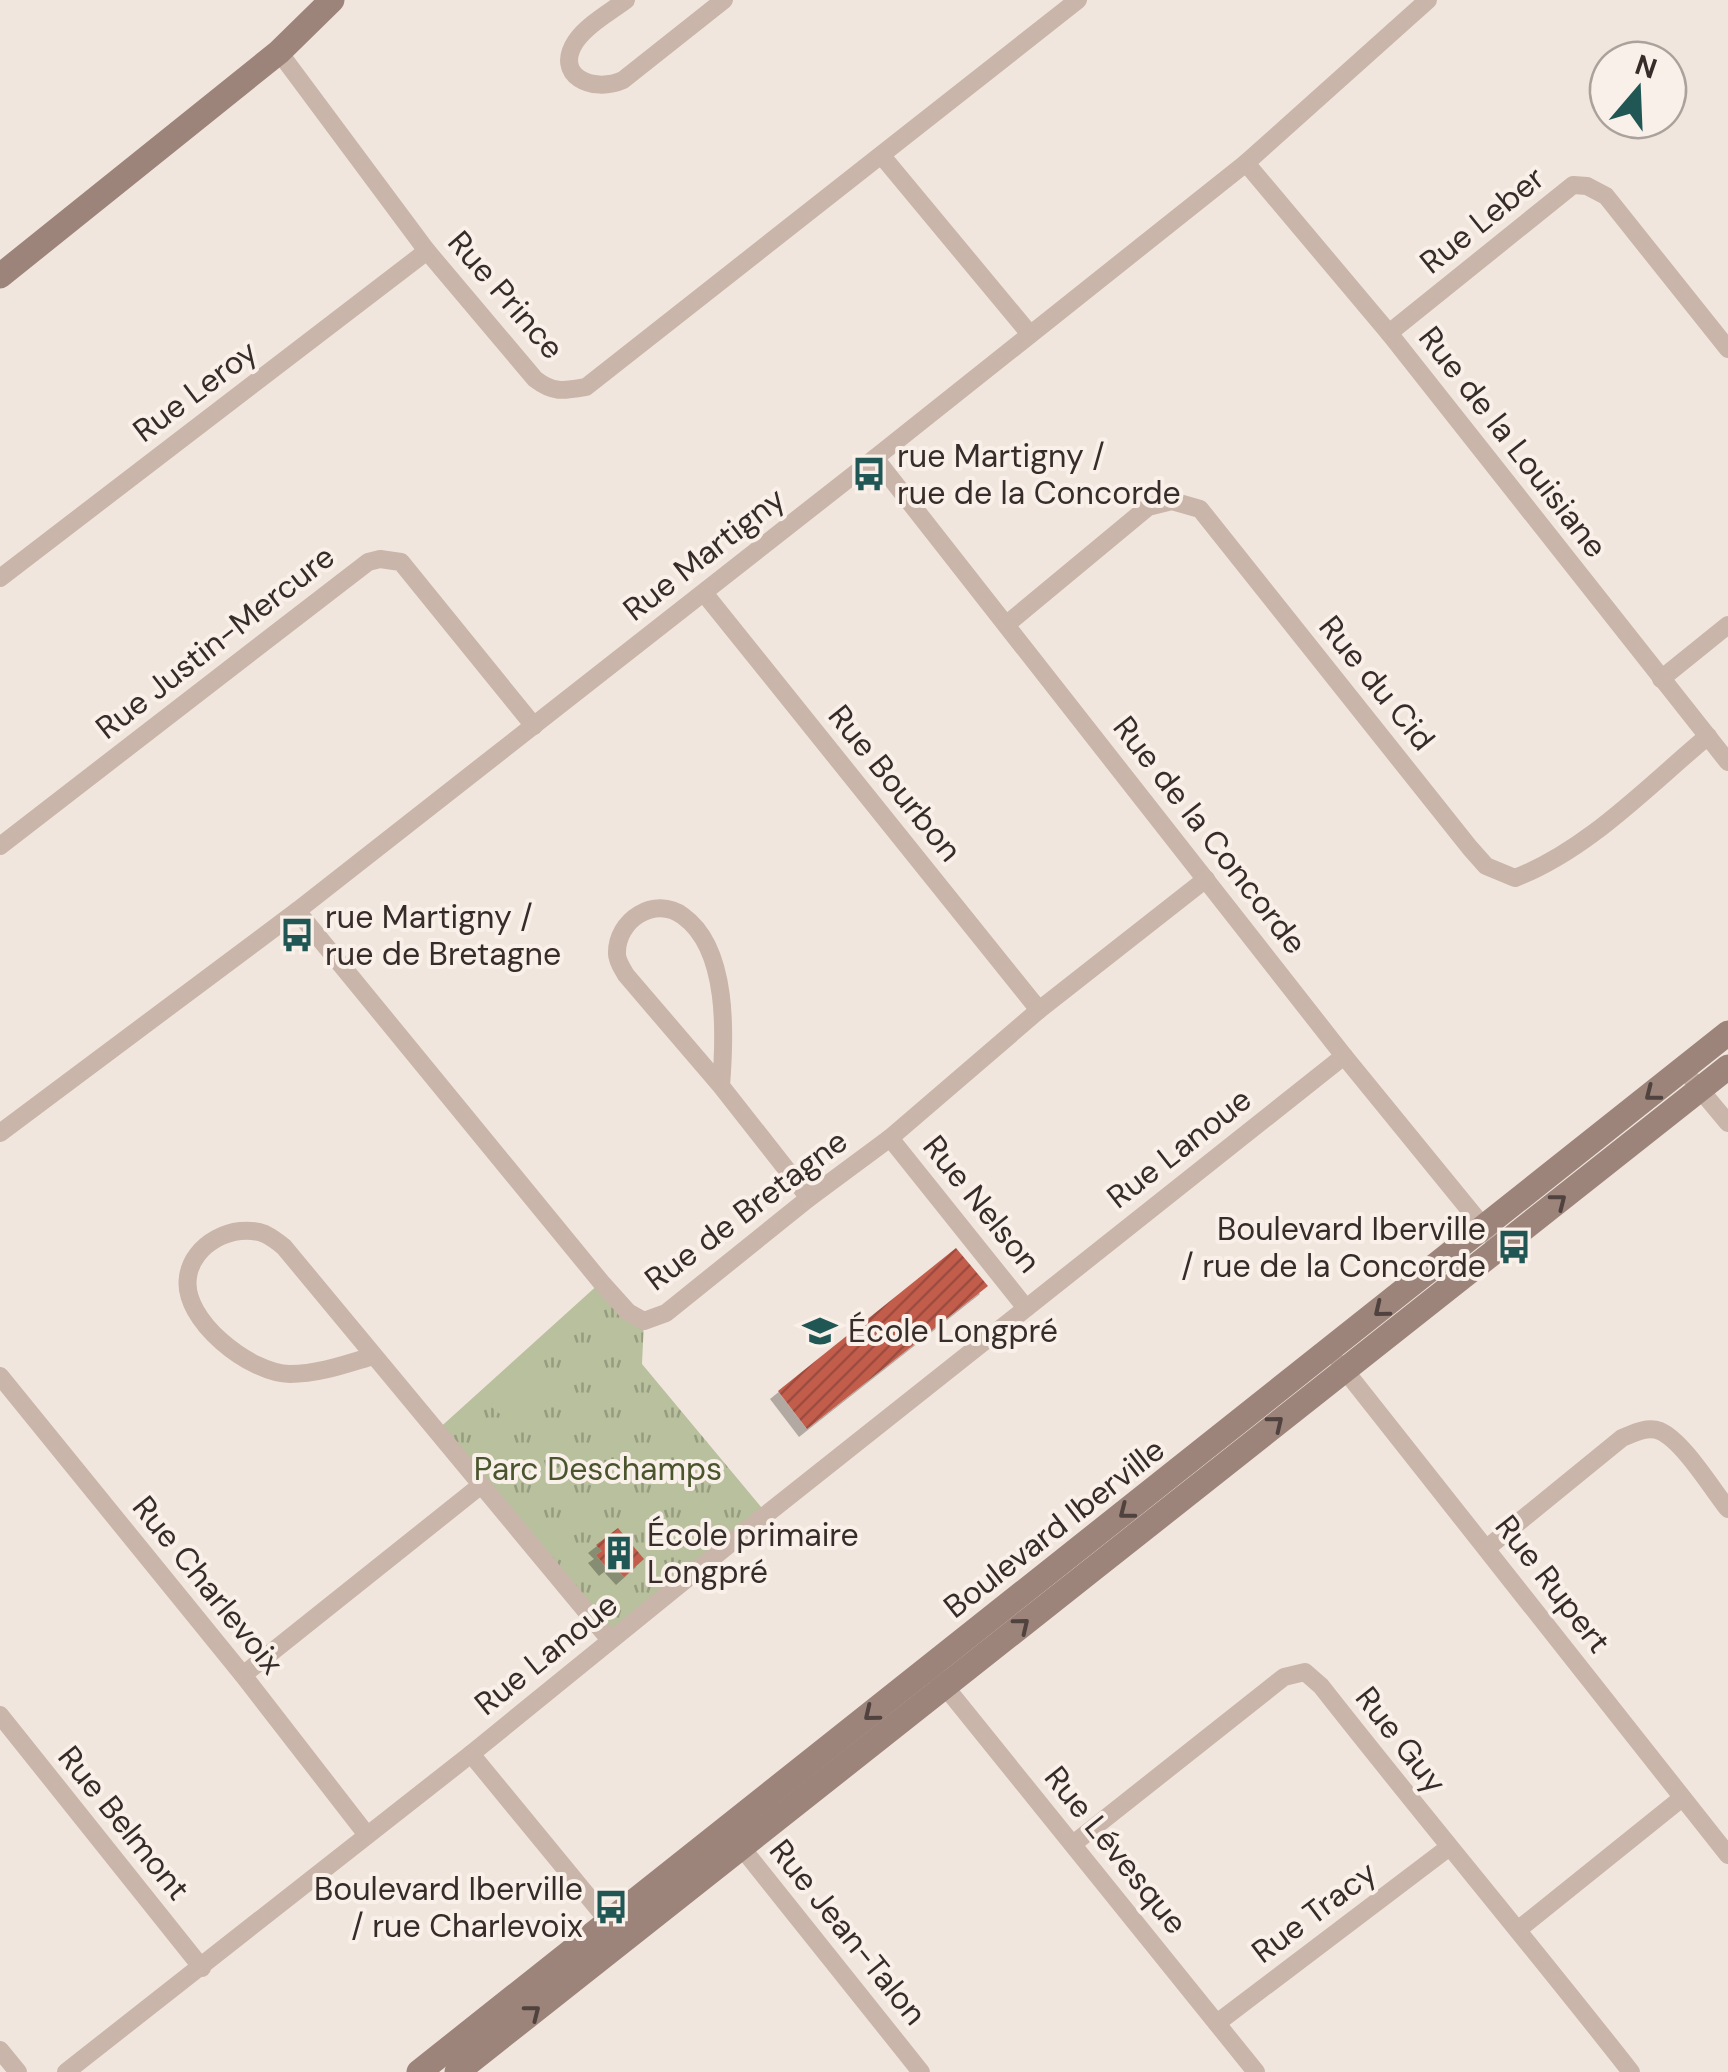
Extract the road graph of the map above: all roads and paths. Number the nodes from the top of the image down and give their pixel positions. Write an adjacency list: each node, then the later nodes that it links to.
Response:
1 (332, 0): 6 (street)
2 (626, 0): 3 (street)
3 (724, 0)
4 (1428, 0): 8 (street, Rue Martigny)
5 (1068, 2): 7 (street, Rue Prince)
6 (279, 52): 9 (street, Rue Prince); 10 (street)
7 (882, 156): 9 (street, Rue Prince); 11 (street)
8 (1246, 163): 11 (street, Rue Martigny); 12 (street, Rue de la Louisiane)
9 (427, 251): 15 (street, Rue Leroy)
10 (0, 276)
11 (1029, 333): 14 (street, Rue Martigny)
12 (1389, 334): 13 (street, Rue Leber); 19 (street, Rue de la Louisiane)
13 (1728, 349)
14 (875, 458): 16 (street, Rue Martigny); 17 (street, Rue de la Concorde)
15 (0, 578)
16 (704, 593): 20 (street, Rue Martigny); 26 (street, Rue Bourbon)
17 (1007, 624): 21 (street, Rue du Cid); 24 (street, Rue de la Concorde)
18 (1728, 626): 19 (street)
19 (1661, 679): 21 (street, Rue de la Louisiane)
20 (534, 726): 23 (street, Rue Justin-Mercure); 25 (street, Rue Martigny)
21 (1708, 736): 22 (street, Rue de la Louisiane)
22 (1728, 762)
23 (0, 846)
24 (1206, 879): 26 (street, Rue de Bretagne); 28 (street, Rue de la Concorde)
25 (297, 911): 34 (street, Rue Martigny); 36 (street, Rue de Bretagne)
26 (1039, 1010): 35 (street, Rue de Bretagne)
27 (1728, 1033): 30 (street, Boulevard Iberville)
28 (1344, 1056): 37 (street, Rue de la Concorde); 38 (street, Rue Lanoue)
29 (1728, 1068): 32 (street, Boulevard Iberville)
30 (1683, 1069): 32 (street); 37 (street, Boulevard Iberville, one-way to 37)
31 (721, 1086): 31 (street); 36 (street)
32 (1700, 1089): 33 (street); 37 (street, Boulevard Iberville, one-way to 32)
33 (1728, 1123)
34 (0, 1133)
35 (890, 1138): 36 (street, Rue de Bretagne); 38 (street, Rue Nelson)
36 (809, 1198)
37 (1491, 1237): 40 (street, Boulevard Iberville)
38 (1026, 1308): 45 (street, Rue Lanoue)
39 (373, 1356): 39 (street); 42 (street)
40 (1337, 1360): 44 (street, Rue Rupert); 47 (street, Boulevard Iberville)
41 (0, 1376): 46 (street, Rue Charlevoix)
42 (480, 1486): 45 (street); 46 (street)
43 (1728, 1509): 44 (street)
44 (1487, 1548): 50 (street, Rue Rupert)
45 (610, 1640): 49 (street, Rue Lanoue)
46 (243, 1675): 51 (street, Rue Charlevoix)
47 (937, 1677): 52 (street, Boulevard Iberville); 53 (street, Rue Lévesque)
48 (0, 1714): 58 (street, Rue Belmont)
49 (472, 1754): 51 (street, Rue Lanoue); 57 (street)
50 (1682, 1798): 55 (street, Rue Rupert); 56 (street)
51 (367, 1835): 58 (street, Rue Lanoue)
52 (735, 1839): 57 (street, Boulevard Iberville); 65 (street, Rue Jean-Talon)
53 (1073, 1844): 54 (street, Rue Guy); 59 (street, Rue Lévesque)
54 (1448, 1848): 56 (street, Rue Guy); 59 (street, Rue Tracy)
55 (1728, 1855)
56 (1519, 1929): 67 (street, Rue Guy)
57 (616, 1931): 63 (street, Boulevard Iberville); 64 (street, Boulevard Iberville, one-way to 57)
58 (202, 1968): 62 (street, Rue Lanoue)
59 (1217, 2023): 66 (street, Rue Lévesque)
60 (0, 2050): 61 (street)
61 (18, 2072)
62 (66, 2072)
63 (419, 2072)
64 (457, 2072)
65 (921, 2072)
66 (1256, 2072)
67 (1632, 2072)

